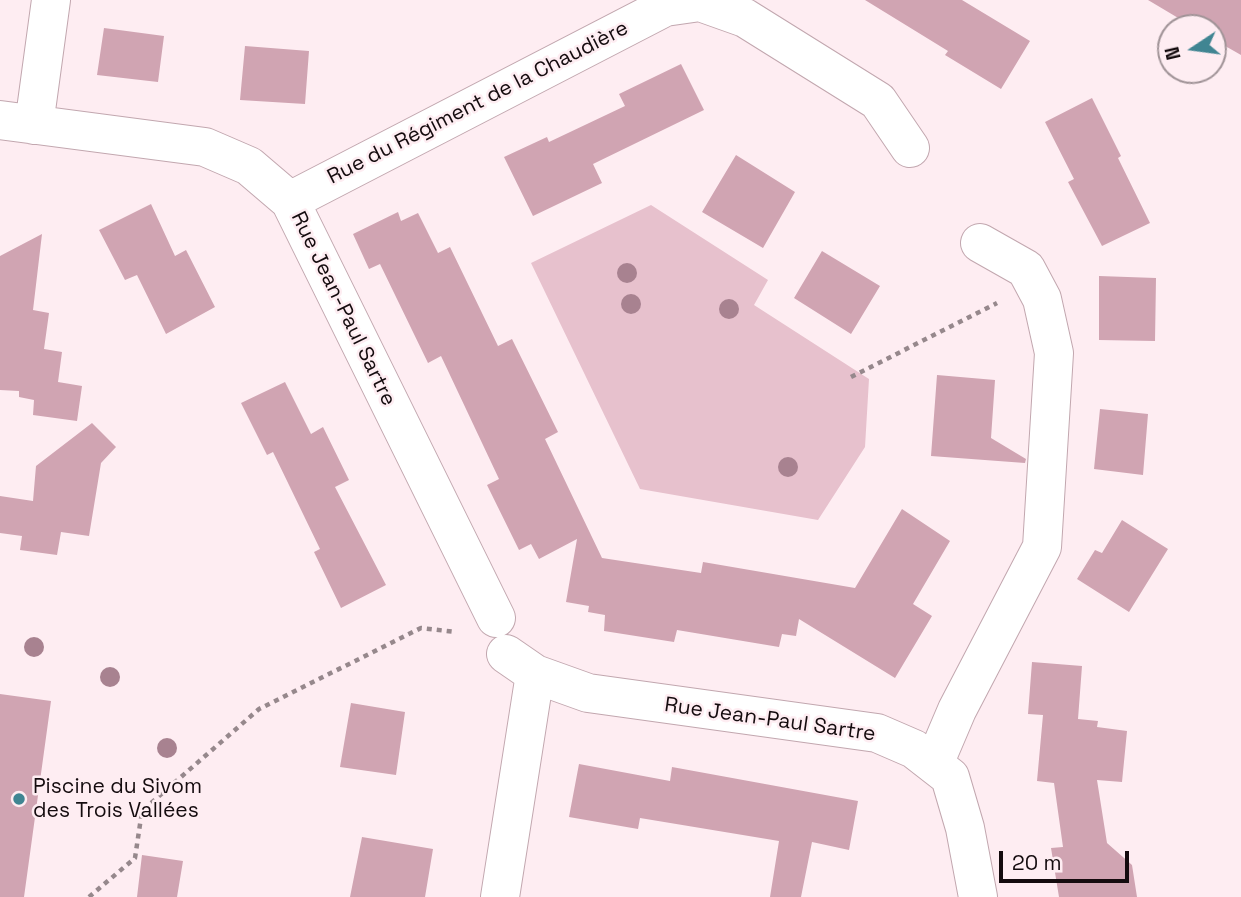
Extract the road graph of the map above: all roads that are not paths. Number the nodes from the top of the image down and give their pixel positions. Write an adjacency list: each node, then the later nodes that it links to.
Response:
1 (51, 0): 2 (street)
2 (17, 123): 4 (street, Rue Jean-Paul Sartre)
3 (910, 148): 4 (street, Rue du Régiment de la Chaudière)
4 (290, 201): 6 (street, Rue Jean-Paul Sartre)
5 (980, 243): 7 (street)
6 (496, 618)
7 (934, 764): 8 (street, Rue Jean-Paul Sartre); 9 (street, Rue Jean-Paul Sartre)
8 (500, 897)
9 (978, 897)

